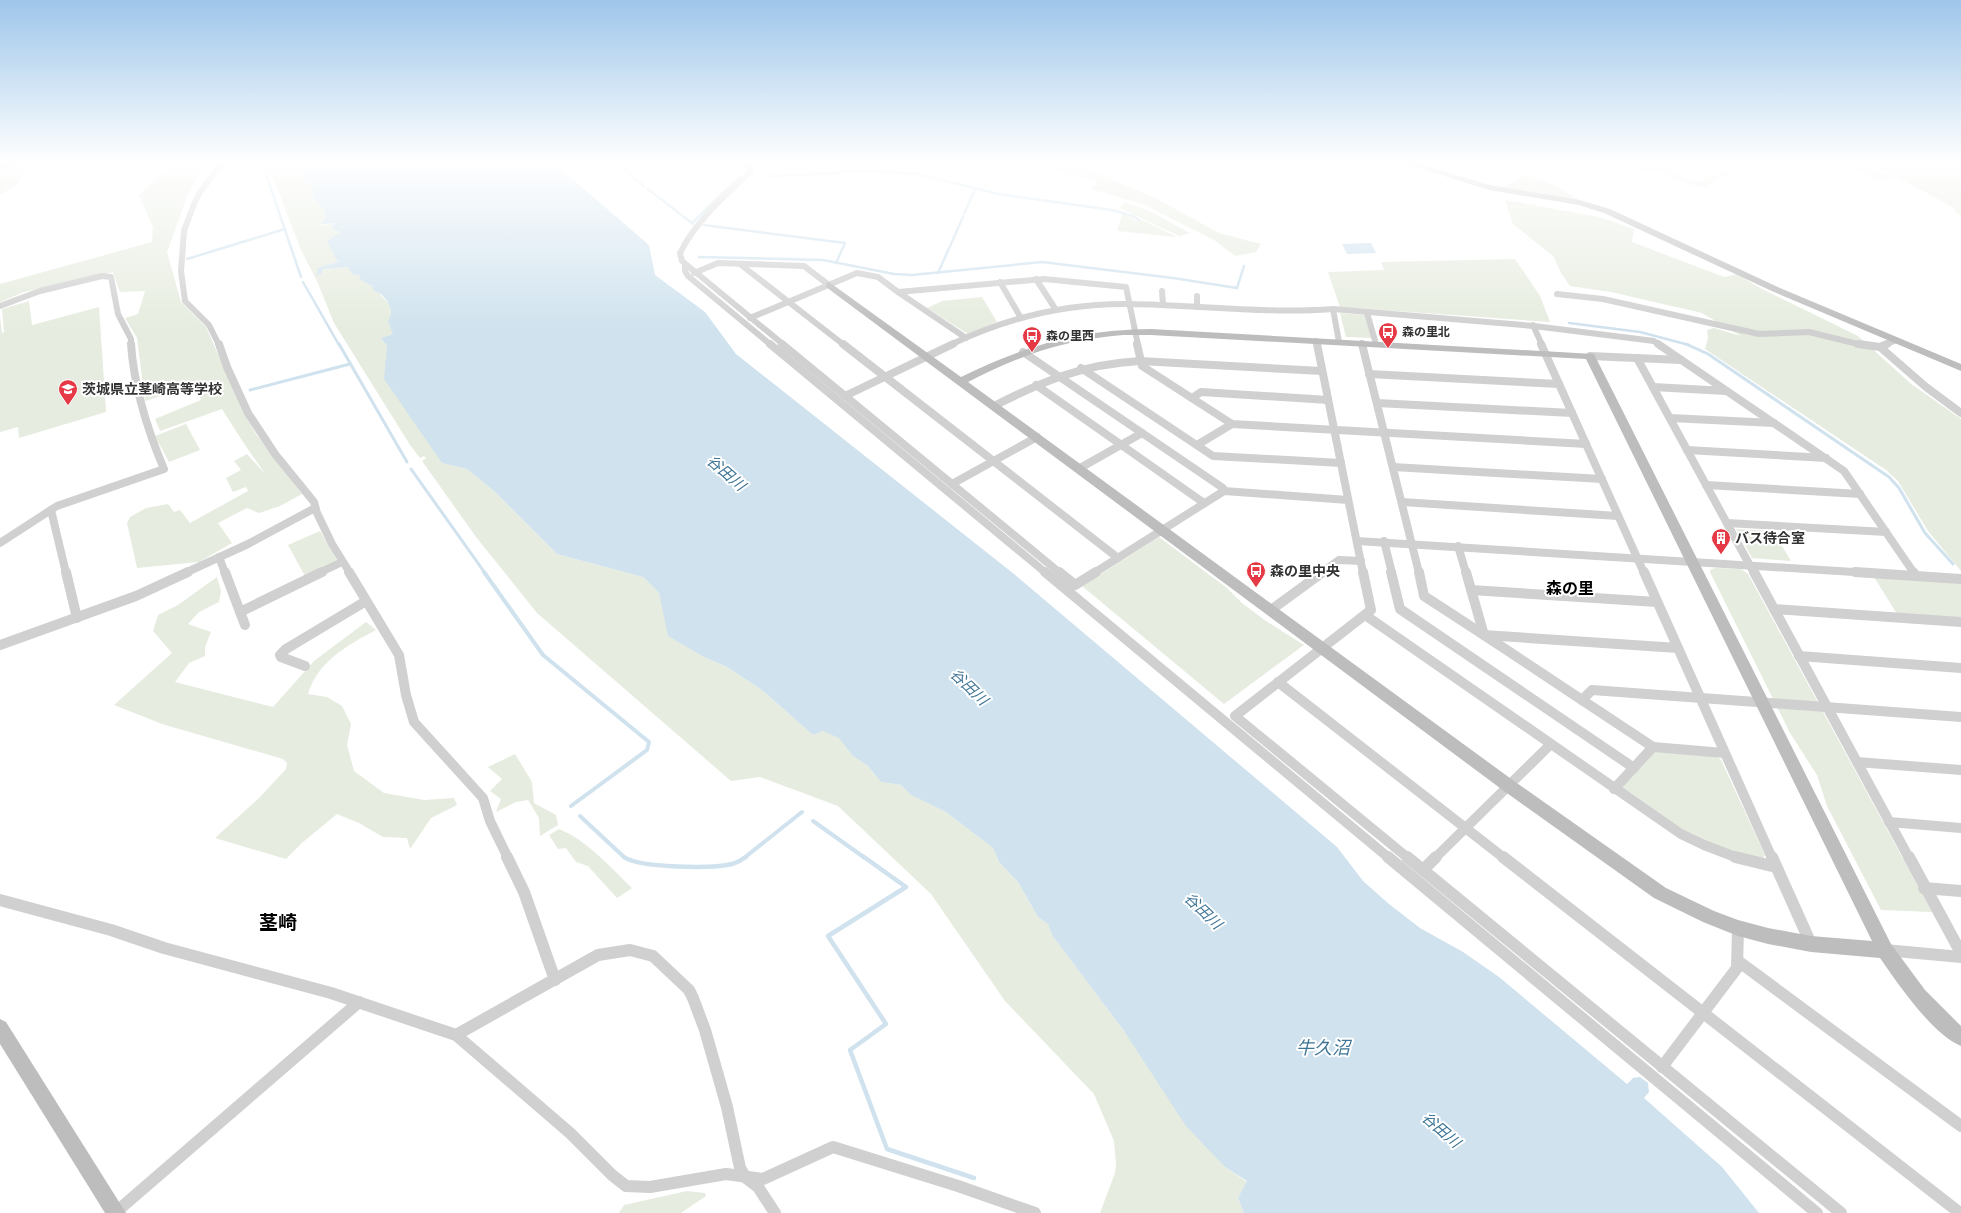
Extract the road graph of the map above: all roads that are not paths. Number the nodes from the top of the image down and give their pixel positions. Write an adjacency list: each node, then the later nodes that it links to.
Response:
1 (189, 218): 82 (street)
2 (705, 218): 5 (street)
3 (1621, 218): 27 (street)
4 (740, 264): 6 (street); 9 (street); 14 (street)
5 (685, 265): 6 (street); 159 (street)
6 (694, 273): 22 (street)
7 (1036, 279): 8 (street); 15 (street); 20 (street)
8 (1000, 282): 11 (street); 23 (street)
9 (829, 285): 11 (street); 14 (street); 36 (street)
10 (1162, 291): 16 (street)
11 (898, 292): 26 (street)
12 (1557, 294): 32 (street)
13 (1197, 296): 18 (street)
14 (789, 302): 22 (street); 45 (street)
15 (1129, 304): 16 (street); 20 (street); 25 (street)
16 (1163, 305): 18 (street)
17 (0, 306): 83 (street)
18 (1197, 307): 19 (street)
19 (1333, 309): 21 (street); 29 (street)
20 (1056, 310): 23 (street)
21 (1367, 313): 24 (street); 31 (street)
22 (750, 318): 51 (street)
23 (1021, 318): 26 (street)
24 (1533, 325): 34 (street); 38 (street)
25 (1134, 332): 28 (street); 33 (street); 39 (street)
26 (966, 338): 36 (street)
27 (1896, 340): 32 (street); 41 (street)
28 (1316, 341): 29 (street); 42 (street)
29 (1339, 342): 30 (street)
30 (1362, 344): 31 (street); 43 (street)
31 (1376, 344): 34 (street)
32 (1880, 347): 57 (street)
33 (1023, 352): 44 (street); 46 (street)
34 (1546, 353): 35 (street); 47 (street)
35 (1590, 356): 37 (street); 97 (street)
36 (927, 357): 45 (street); 46 (street)
37 (1637, 358): 38 (street); 49 (street)
38 (1681, 360): 50 (street)
39 (1140, 361): 40 (street); 42 (street); 52 (street)
40 (1081, 368): 44 (street); 67 (street)
41 (1961, 368)
42 (1322, 371): 53 (street)
43 (1369, 374): 47 (street); 54 (street)
44 (1057, 375): 48 (street); 62 (street)
45 (886, 377): 51 (street); 70 (street)
46 (960, 382): 55 (street)
47 (1559, 384): 56 (street)
48 (1036, 385): 55 (street); 66 (street)
49 (1653, 387): 50 (street); 58 (street)
50 (1727, 391): 59 (street)
51 (845, 396): 75 (street)
52 (1192, 398): 53 (street); 60 (street)
53 (1328, 400): 61 (street)
54 (1377, 403): 56 (street); 63 (street)
55 (994, 406): 64 (street)
56 (1572, 413): 65 (street)
57 (1961, 413)
58 (1670, 418): 59 (street); 68 (street)
59 (1775, 423): 69 (street)
60 (1232, 424): 61 (street); 67 (street)
61 (1334, 430): 63 (street); 71 (street)
62 (1142, 433): 66 (street); 77 (street)
63 (1384, 433): 65 (street); 72 (street)
64 (1037, 437): 70 (street); 73 (street)
65 (1586, 444): 74 (street)
66 (1121, 445): 73 (street); 81 (street)
67 (1197, 445): 71 (street)
68 (1687, 450): 69 (street); 76 (street)
69 (1826, 458): 78 (street)
70 (993, 461): 75 (street); 95 (street)
71 (1342, 463): 79 (street)
72 (1393, 467): 74 (street); 80 (street)
73 (1080, 468): 86 (street)
74 (1602, 479): 84 (street)
75 (952, 484): 95 (street)
76 (1706, 485): 78 (street); 85 (street)
77 (1224, 492): 79 (street); 81 (street)
78 (1860, 494): 87 (street)
79 (1348, 500): 88 (street)
80 (1402, 502): 84 (street); 90 (street)
81 (1204, 503): 86 (street)
82 (315, 508): 93 (street); 98 (street)
83 (51, 510): 91 (street); 109 (street)
84 (1618, 516): 94 (street)
85 (1727, 523): 87 (street); 99 (street)
86 (1162, 529): 95 (street); 106 (street)
87 (1886, 532): 100 (street)
88 (1357, 541): 89 (street); 96 (street)
89 (1384, 541): 90 (street); 129 (street)
90 (1411, 542): 92 (street); 112 (street)
91 (0, 543)
92 (1458, 546): 94 (street); 102 (street)
93 (219, 557): 107 (street); 109 (street)
94 (1637, 557): 97 (street); 104 (street)
95 (1118, 558)
96 (1361, 561): 106 (street); 108 (street)
97 (1693, 561): 99 (street); 122 (street)
98 (342, 562): 103 (street); 107 (street)
99 (1750, 566): 100 (street); 105 (street)
100 (1916, 576): 101 (street)
101 (1961, 579)
102 (1471, 590): 104 (street); 112 (street)
103 (366, 601): 117 (street); 147 (street)
104 (1657, 602): 115 (street)
105 (1774, 609): 110 (street); 116 (street)
106 (1271, 610): 114 (street)
107 (240, 612): 111 (street)
108 (1366, 615): 114 (street); 125 (street)
109 (77, 618): 113 (street)
110 (1961, 622)
111 (245, 625)
112 (1484, 635): 115 (street); 121 (street)
113 (0, 645)
114 (1322, 648): 119 (street); 131 (street)
115 (1678, 648): 120 (street)
116 (1799, 656): 118 (street); 123 (street)
117 (305, 666)
118 (1961, 668)
119 (1278, 682): 134 (street); 137 (street)
120 (1700, 698): 121 (street); 122 (street); 127 (street)
121 (1582, 700): 126 (street)
122 (1763, 703): 123 (street); 143 (street)
123 (1826, 707): 124 (street); 128 (street)
124 (1961, 717)
125 (1550, 745): 131 (street); 132 (street)
126 (1654, 747): 127 (street); 129 (street)
127 (1724, 753): 136 (street)
128 (1857, 762): 130 (street); 133 (street)
129 (1634, 768): 132 (street)
130 (1961, 770)
131 (1509, 786): 134 (street); 141 (street)
132 (1614, 789): 136 (street)
133 (1889, 822): 135 (street); 138 (street)
134 (1466, 828): 137 (street); 149 (street)
135 (1961, 828)
136 (1776, 867): 142 (street)
137 (1423, 870): 153 (street)
138 (1924, 888): 139 (street); 144 (street)
139 (1961, 891)
140 (0, 900): 148 (street)
141 (1738, 928): 142 (street); 146 (street)
142 (1811, 944): 143 (street)
143 (1885, 950): 145 (street); 152 (street)
144 (1961, 953)
145 (1961, 957)
146 (1738, 961): 149 (street); 154 (street)
147 (555, 980): 151 (street); 155 (street)
148 (359, 1002): 151 (street); 156 (street)
149 (1703, 1014): 153 (street); 161 (street)
150 (0, 1028): 156 (street)
151 (456, 1035): 155 (street)
152 (1961, 1037)
153 (1662, 1067): 160 (street)
154 (1961, 1126)
155 (746, 1178): 157 (street); 158 (street)
156 (116, 1212)
157 (775, 1213)
158 (1035, 1213)
159 (1817, 1213)
160 (1841, 1213)
161 (1960, 1213)

